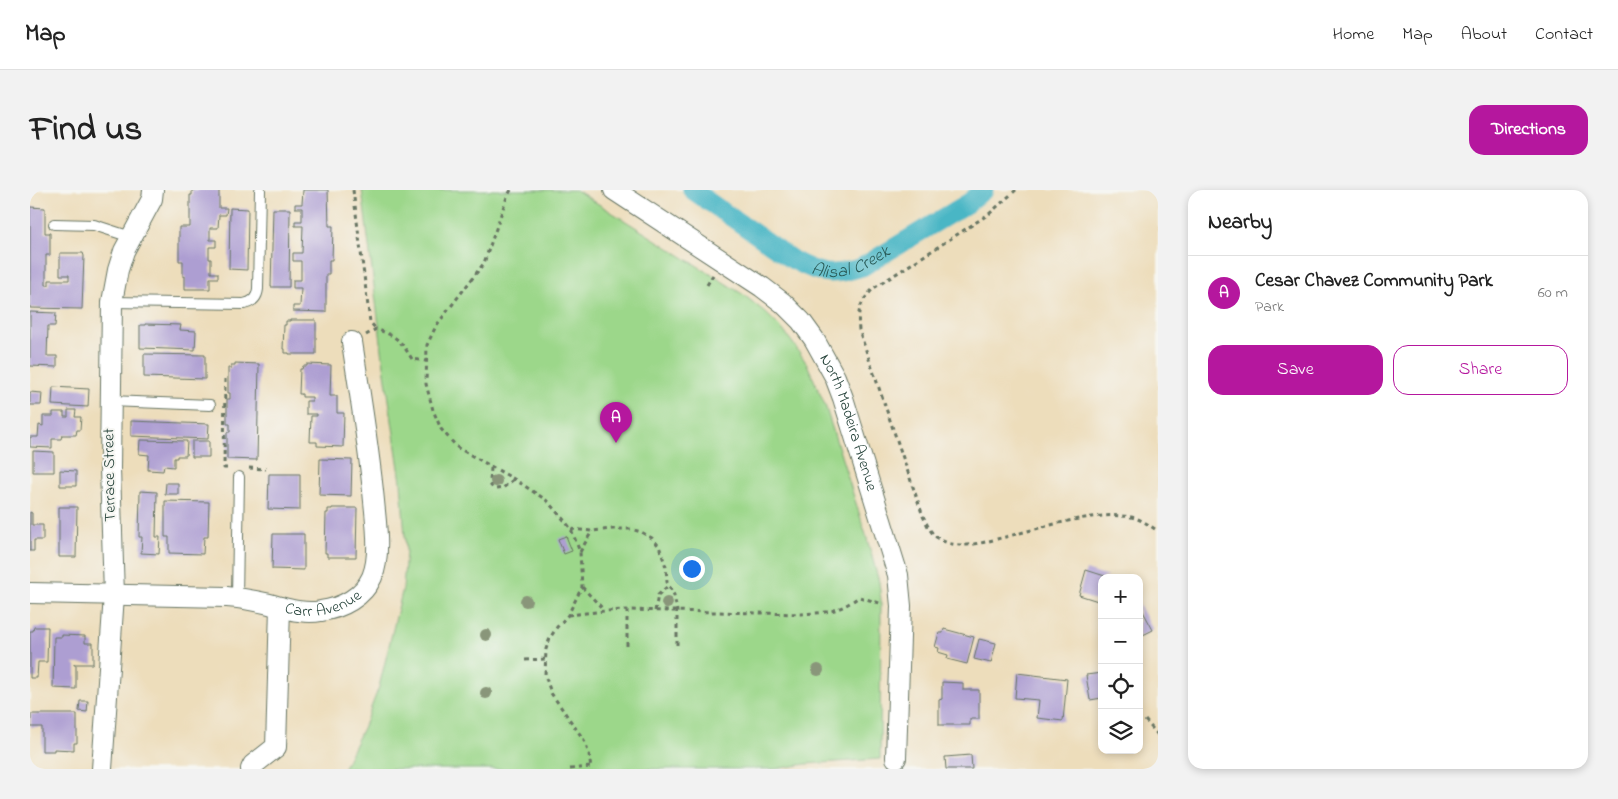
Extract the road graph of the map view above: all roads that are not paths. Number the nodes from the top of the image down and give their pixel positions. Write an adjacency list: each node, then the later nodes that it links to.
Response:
1 (153, 190): 5 (street, Terrace Street)
2 (260, 190): 6 (lane)
3 (614, 190): 15 (street, North Madeira Avenue)
4 (54, 224): 5 (lane)
5 (131, 237): 6 (street, Terrace Street)
6 (112, 302): 8 (street, Terrace Street)
7 (352, 342): 14 (street, Carr Avenue)
8 (110, 401): 9 (lane); 12 (street, Terrace Street)
9 (210, 405)
10 (239, 477): 13 (lane)
11 (30, 593): 12 (street, Carr Avenue)
12 (114, 595): 13 (street, Carr Avenue); 16 (street, Terrace Street)
13 (237, 598): 14 (street, Carr Avenue)
14 (280, 607): 17 (street)
15 (896, 758)
16 (102, 769)
17 (251, 769)

